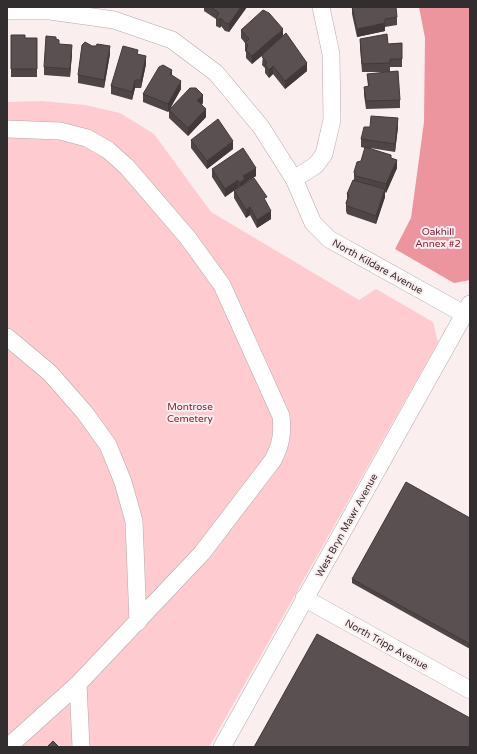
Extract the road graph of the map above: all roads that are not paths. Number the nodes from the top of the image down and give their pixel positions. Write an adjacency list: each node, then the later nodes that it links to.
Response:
1 (322, 7): 4 (street)
2 (7, 11): 4 (street, North Kildare Avenue)
3 (7, 129): 8 (street)
4 (294, 179): 5 (street, North Kildare Avenue)
5 (467, 309): 7 (street, West Bryn Mawr Avenue)
6 (7, 337): 8 (street)
7 (304, 598): 10 (street, North Tripp Avenue); 13 (street, West Bryn Mawr Avenue)
8 (138, 622): 9 (street)
9 (78, 684): 11 (street); 12 (street)
10 (470, 690)
11 (8, 747)
12 (81, 747)
13 (222, 747)

